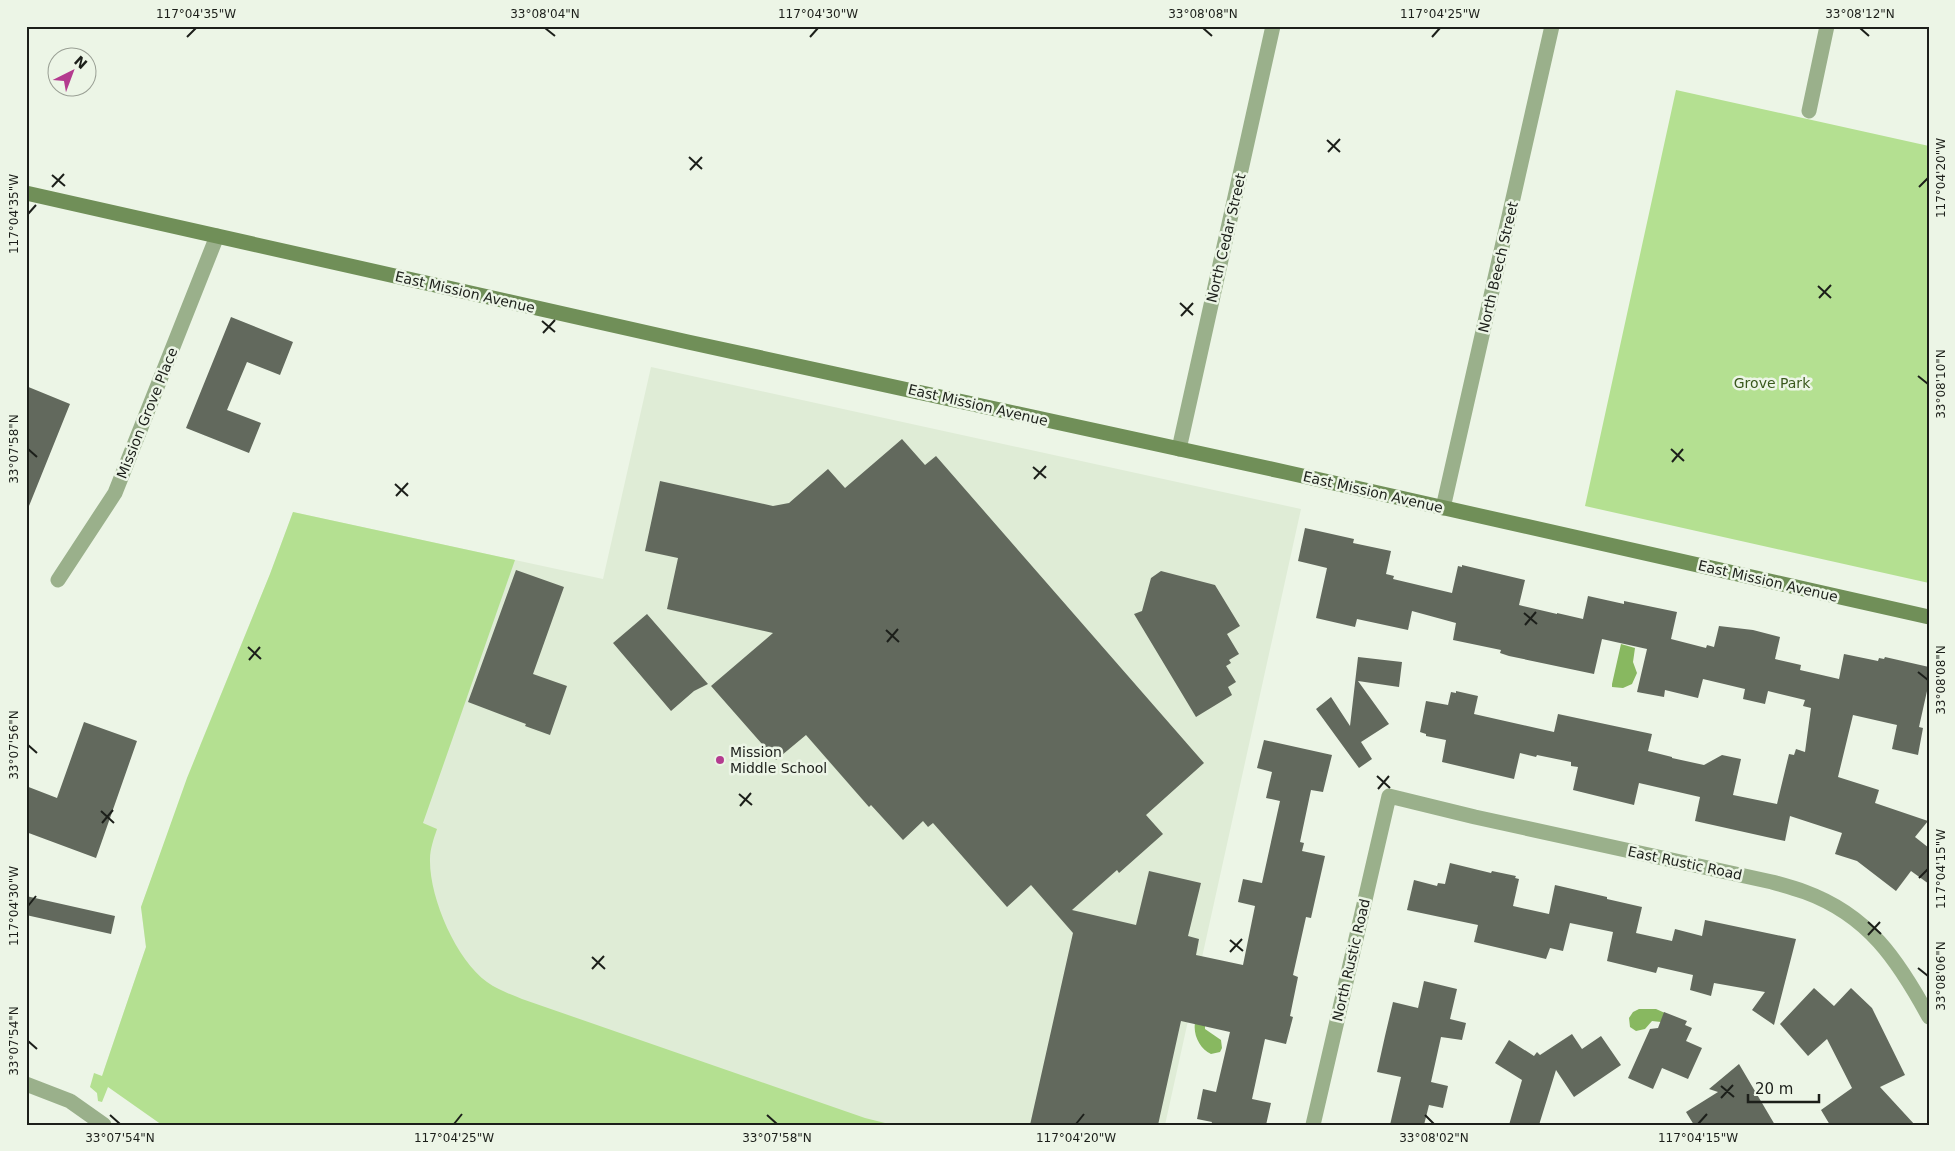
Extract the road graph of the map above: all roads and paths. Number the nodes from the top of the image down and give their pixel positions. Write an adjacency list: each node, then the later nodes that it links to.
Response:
1 (1273, 26): 7 (street, North Cedar Street)
2 (1552, 26): 8 (street, North Beech Street)
3 (1827, 26): 4 (street)
4 (1809, 111)
5 (26, 193): 6 (main road, East Mission Avenue)
6 (217, 236): 7 (main road, East Mission Avenue); 9 (street, Mission Grove Place)
7 (1179, 449): 8 (main road, East Mission Avenue)
8 (1444, 508): 10 (main road, East Mission Avenue)
9 (58, 580)
10 (1929, 617)
11 (1389, 796): 12 (street, East Rustic Road); 15 (street, North Rustic Road)
12 (1929, 1016)
13 (26, 1084): 14 (street)
14 (104, 1125)
15 (1313, 1125)

